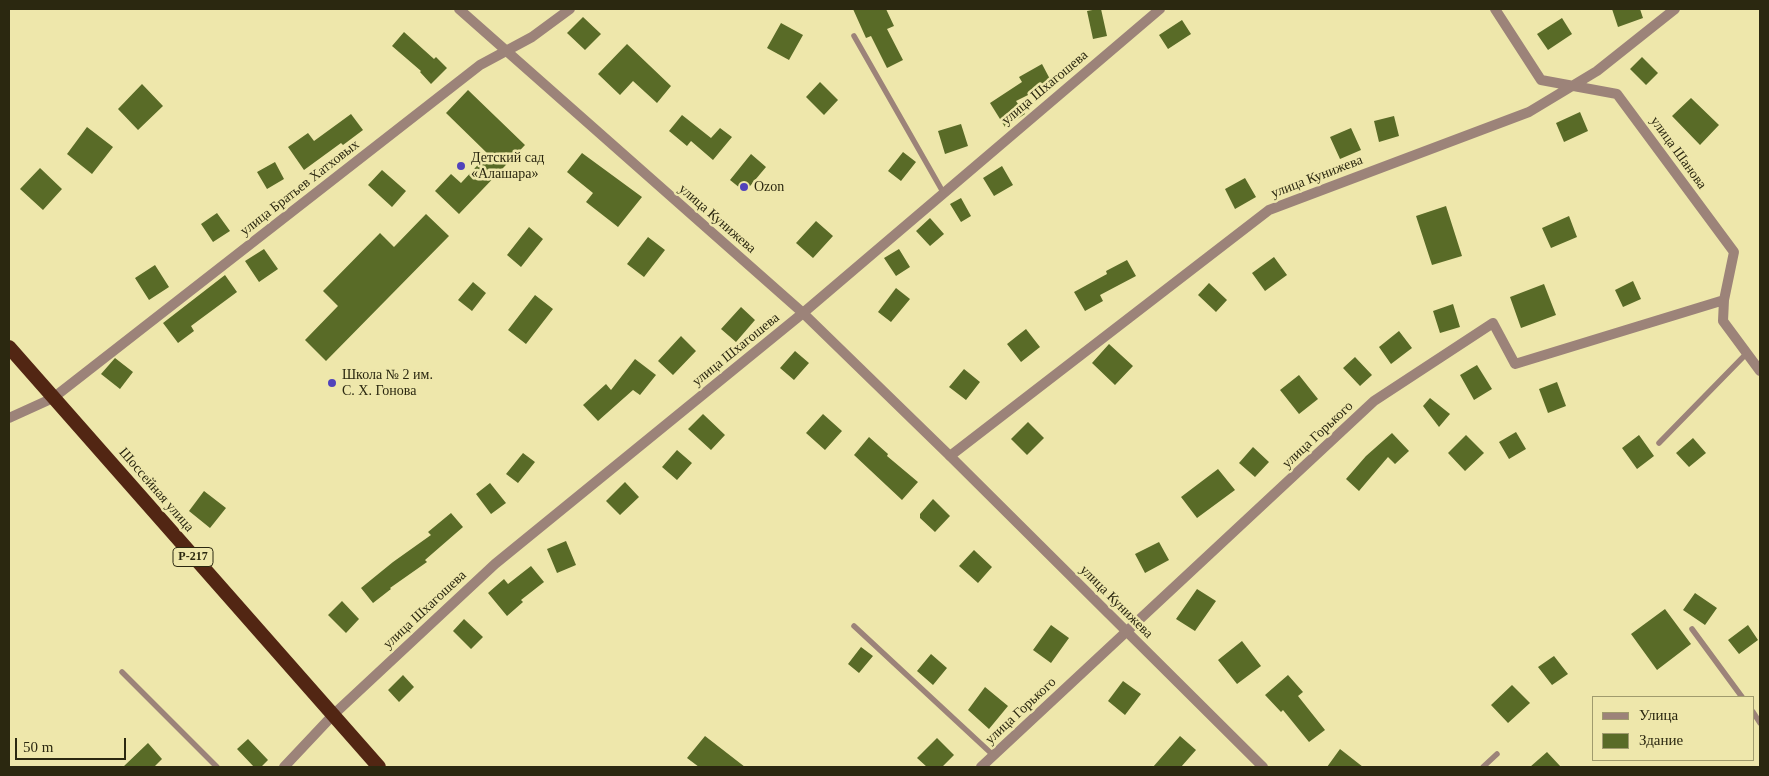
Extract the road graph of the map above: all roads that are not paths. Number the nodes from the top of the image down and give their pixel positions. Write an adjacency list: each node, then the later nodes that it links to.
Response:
1 (459, 9): 7 (street, улица Кунижева)
2 (570, 9): 7 (street, улица Братьев Хатховых)
3 (1160, 9): 9 (street, улица Шхагошева)
4 (1495, 9): 8 (street, улица Шанова)
5 (1675, 9): 8 (street, улица Кунижева)
6 (854, 36): 9 (lane)
7 (505, 51): 11 (street, улица Кунижева); 15 (street, улица Братьев Хатховых)
8 (1572, 86): 10 (street, улица Шанова); 18 (street, улица Кунижева)
9 (943, 192): 11 (street, улица Шхагошева)
10 (1724, 300): 13 (street, улица Шанова); 21 (street, улица Горького)
11 (802, 313): 18 (street, улица Кунижева); 24 (street, улица Шхагошева)
12 (9, 347): 15 (highway, Шоссейная улица / Р-217)
13 (1746, 353): 14 (street, улица Шанова); 17 (lane)
14 (1760, 371)
15 (53, 398): 16 (street, улица Братьев Хатховых); 24 (highway, Шоссейная улица / Р-217)
16 (9, 418)
17 (1659, 443)
18 (950, 456): 21 (street, улица Кунижева)
19 (854, 626): 26 (lane)
20 (1692, 629): 23 (lane)
21 (1126, 632): 26 (street, улица Горького); 31 (street, улица Кунижева)
22 (122, 672): 27 (lane)
23 (1741, 696)
24 (333, 715): 28 (street, улица Шхагошева); 29 (highway, Шоссейная улица / Р-217)
25 (1497, 754): 32 (lane)
26 (993, 756): 30 (street, улица Горького)
27 (217, 767)
28 (284, 767)
29 (378, 767)
30 (981, 767)
31 (1263, 767)
32 (1483, 767)

